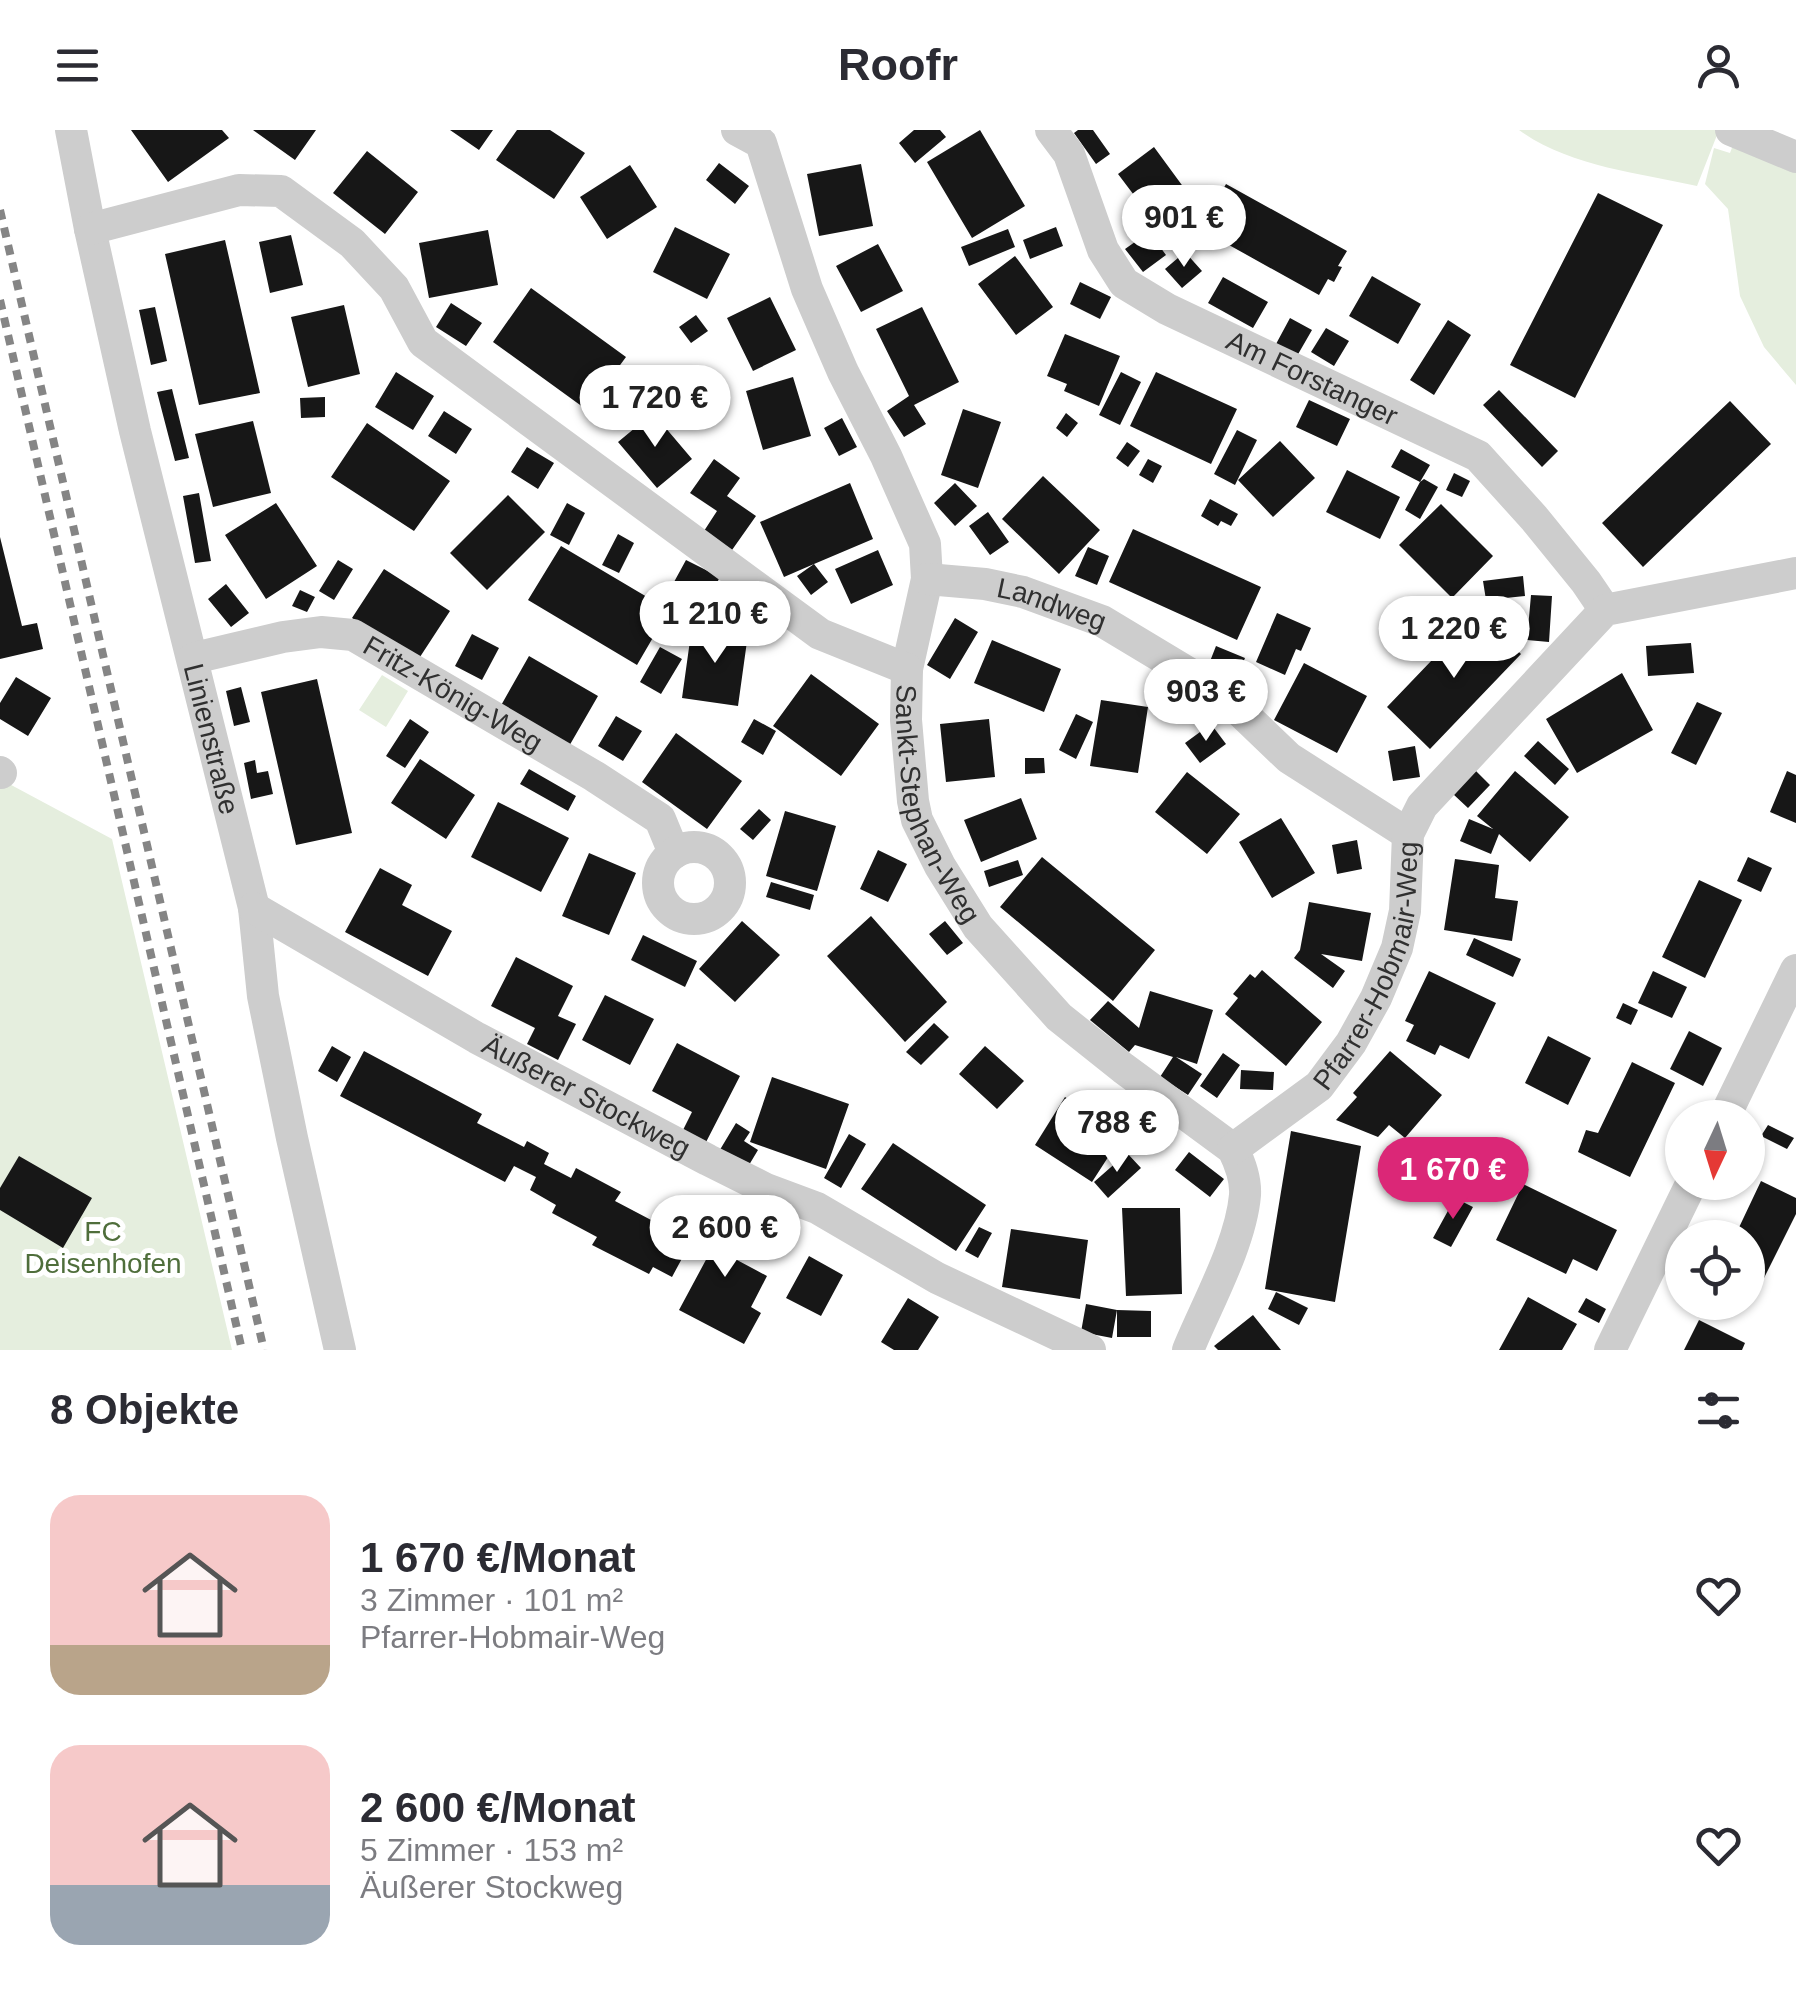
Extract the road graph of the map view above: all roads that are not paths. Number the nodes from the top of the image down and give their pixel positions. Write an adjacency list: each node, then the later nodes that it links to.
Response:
1 (71, 130): 6 (street, Linienstraße)
2 (1051, 130): 9 (street, Am Forstanger)
3 (1731, 130): 5 (street)
4 (753, 134): 8 (street)
5 (1796, 157)
6 (90, 230): 10 (street, Linienstraße); 11 (street, Sankt-Stephan-Weg)
7 (1796, 573): 9 (street)
8 (927, 579): 11 (street); 12 (street, Landweg)
9 (1604, 610): 12 (street, Pfarrer-Hobmair-Weg)
10 (194, 658): 13 (street, Fritz-König-Weg); 14 (street, Linienstraße)
11 (907, 669): 17 (street, Sankt-Stephan-Weg)
12 (1408, 834): 17 (street, Pfarrer-Hobmair-Weg)
13 (674, 853)
14 (254, 908): 19 (street, Linienstraße); 20 (street, Äußerer Stockweg)
15 (1796, 970): 16 (street)
16 (1733, 1100)
17 (1233, 1150): 21 (street)
18 (1683, 1200): 22 (street)
19 (340, 1350)
20 (1090, 1350)
21 (1188, 1350)
22 (1610, 1350)

